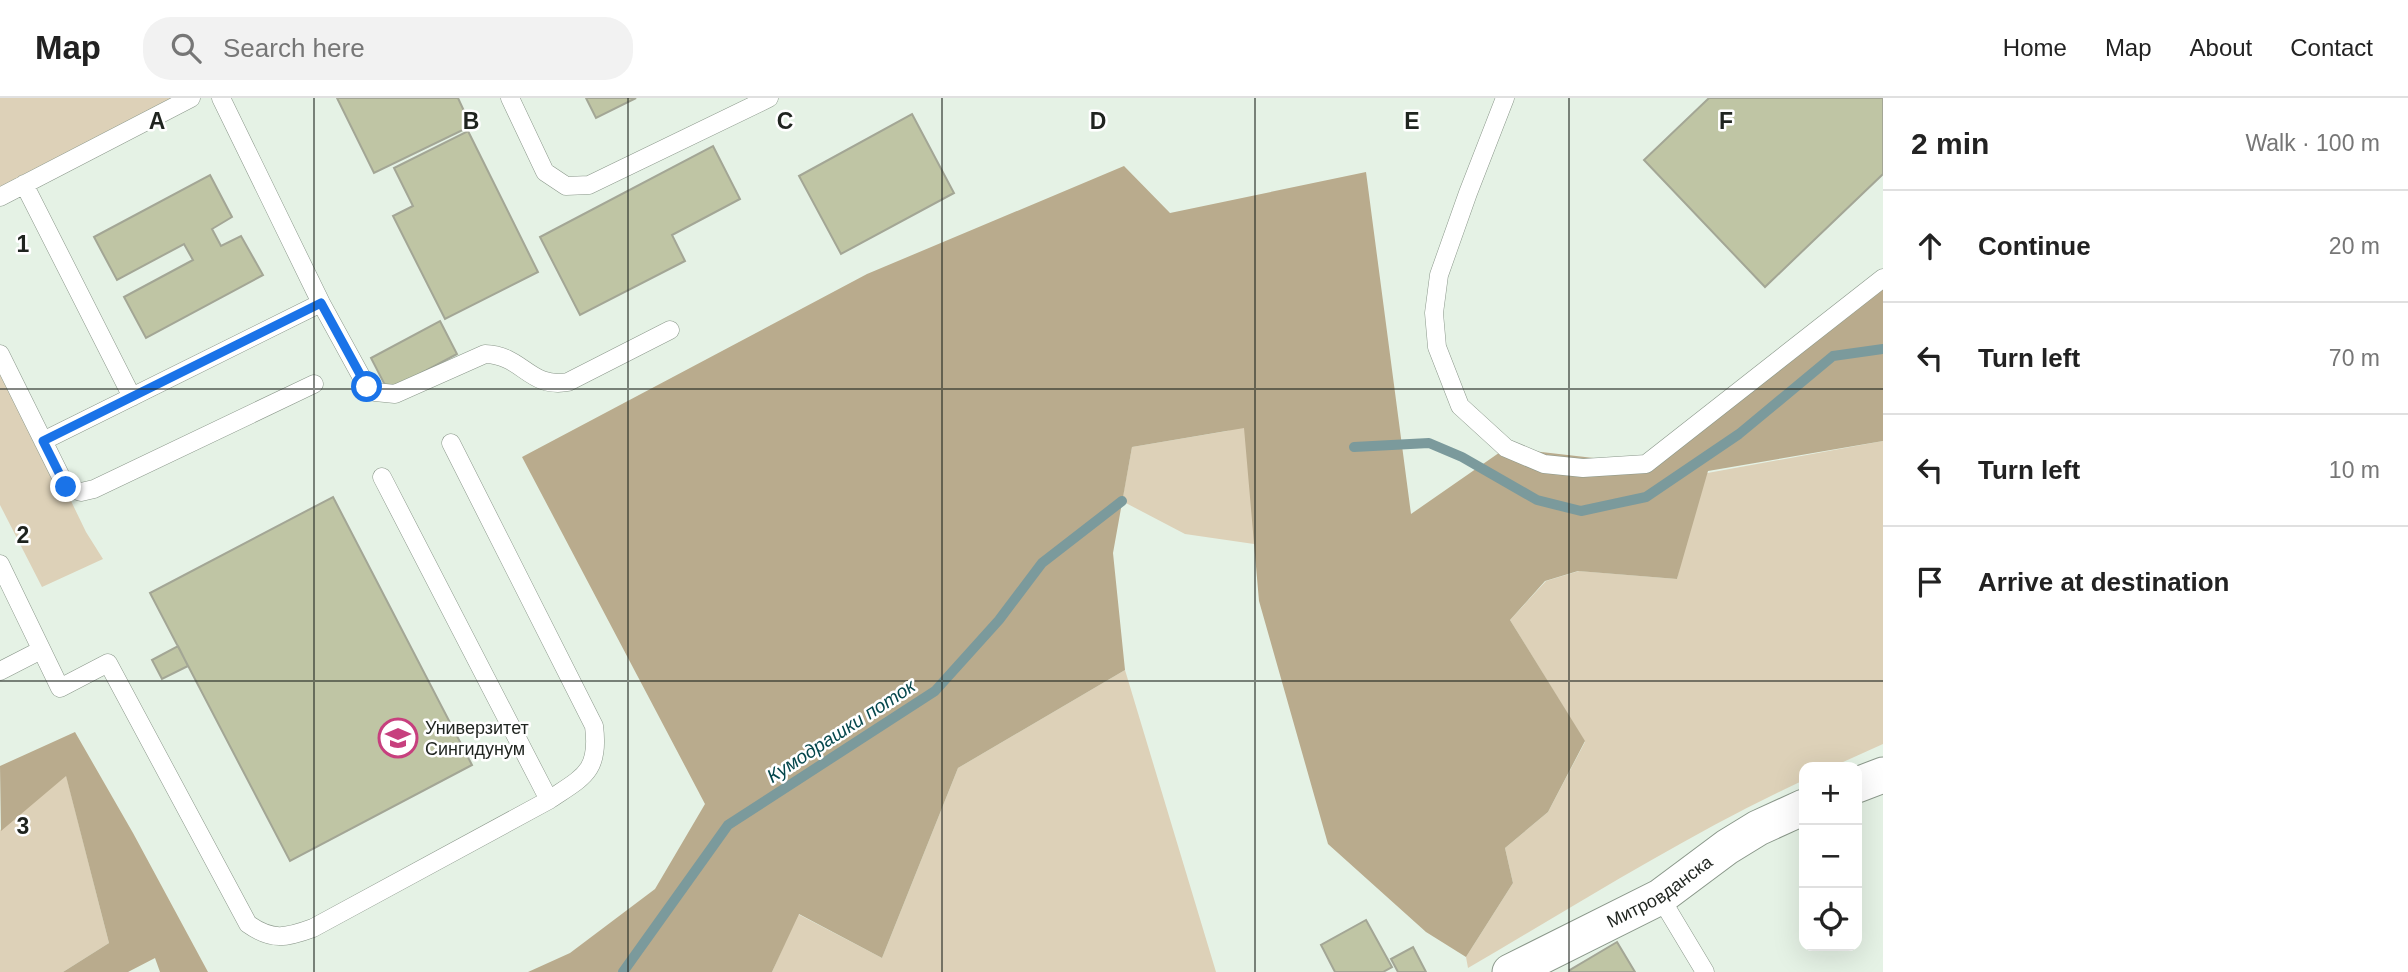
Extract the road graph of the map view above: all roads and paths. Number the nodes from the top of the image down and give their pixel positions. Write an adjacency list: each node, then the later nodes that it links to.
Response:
1 (191, 98): 6 (lane)
2 (221, 98): 9 (lane)
3 (510, 98): 4 (lane)
4 (769, 98)
5 (1505, 98): 8 (lane)
6 (24, 184): 7 (lane); 13 (lane)
7 (0, 197)
8 (1883, 278)
9 (321, 303): 10 (lane); 13 (lane)
10 (670, 330)
11 (0, 354): 14 (lane)
12 (314, 384): 14 (lane)
13 (132, 397): 14 (lane)
14 (43, 441)
15 (451, 443): 22 (lane)
16 (382, 477): 22 (lane)
17 (0, 565): 18 (lane)
18 (41, 650): 19 (lane); 22 (lane)
19 (0, 671)
20 (1883, 775): 21 (street)
21 (1862, 783)
22 (549, 800)
23 (1799, 809): 24 (street, Митровданска)
24 (1660, 897): 25 (street, Митровданска); 26 (lane)
25 (1510, 972)
26 (1705, 972)

